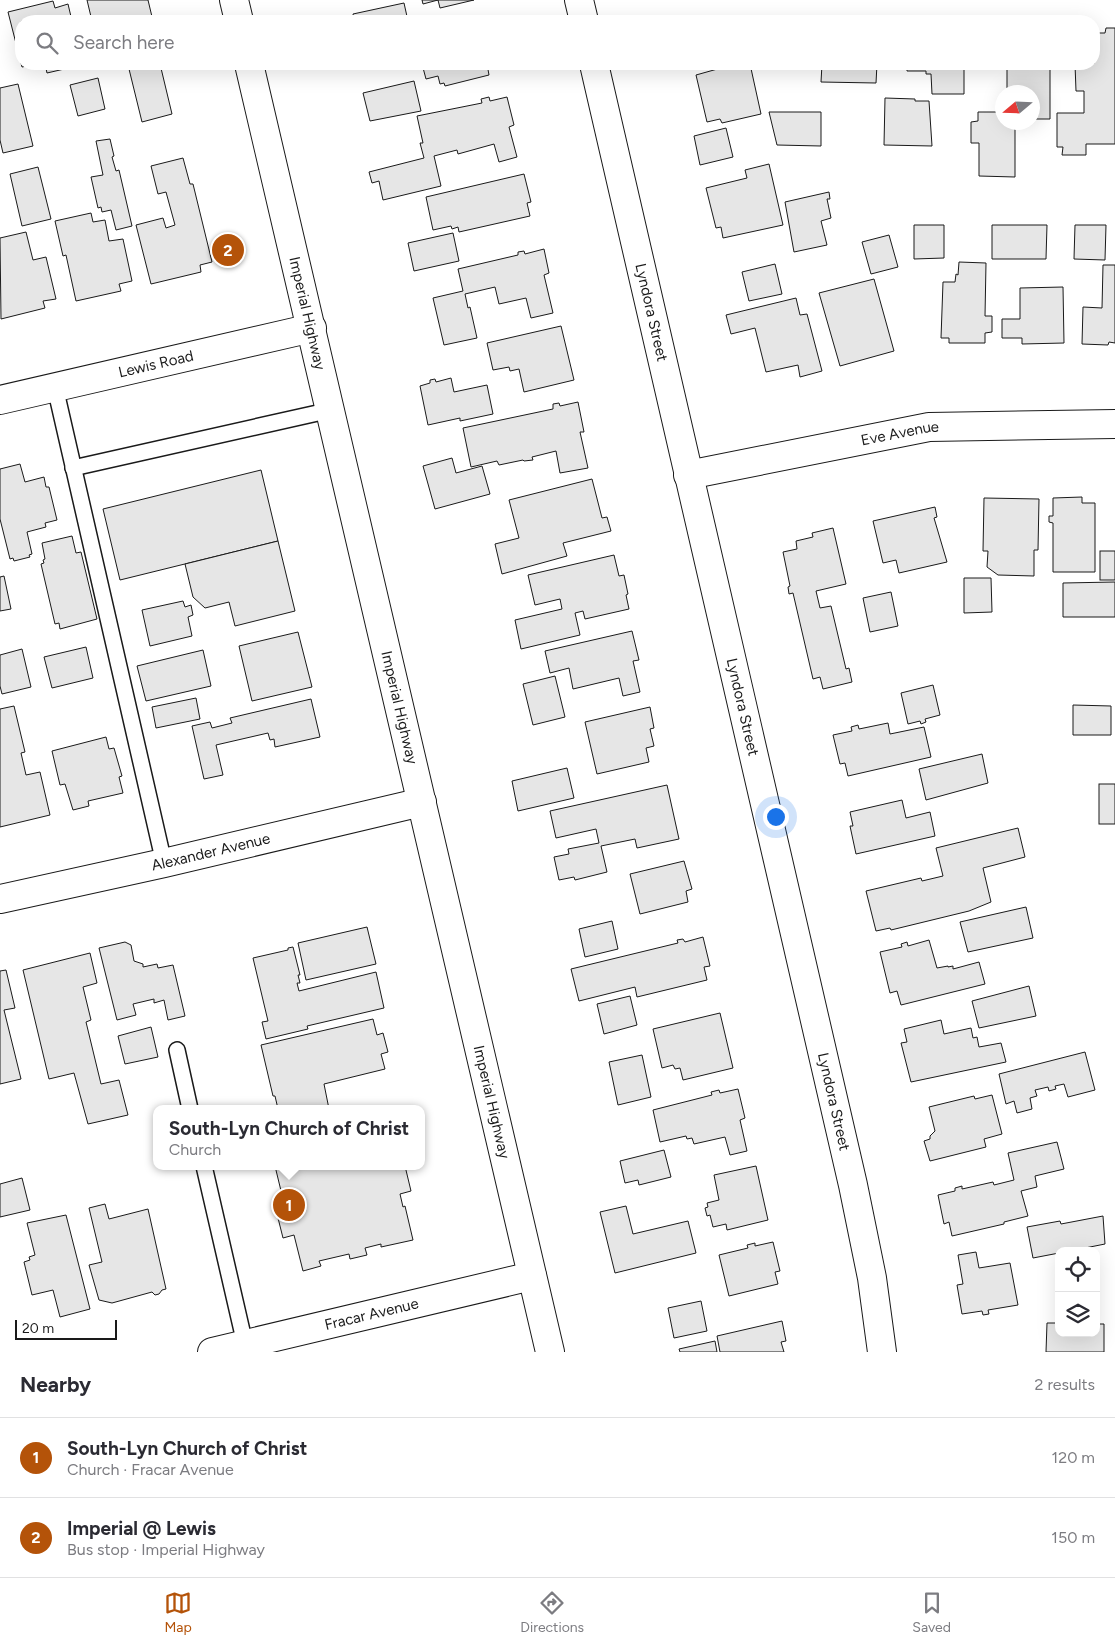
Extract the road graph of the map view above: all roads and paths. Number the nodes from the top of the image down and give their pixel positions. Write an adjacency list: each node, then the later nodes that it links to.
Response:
1 (234, 0): 3 (street)
2 (579, 0): 4 (street)
3 (238, 15)
4 (583, 15)
5 (251, 70): 7 (street, Imperial Highway)
6 (595, 70): 13 (street, Lyndora Street)
7 (312, 328): 8 (street, Lewis Road); 10 (street, Imperial Highway)
8 (55, 387): 9 (street, Lewis Road); 12 (lane)
9 (0, 400)
10 (331, 410): 12 (lane); 14 (street, Imperial Highway)
11 (1115, 424): 13 (street, Eve Avenue)
12 (73, 468): 15 (lane)
13 (688, 475): 25 (street, Lyndora Street)
14 (422, 802): 15 (street, Alexander Avenue); 20 (street, Imperial Highway)
15 (164, 863): 16 (street, Alexander Avenue)
16 (0, 899)
17 (177, 1050): 18 (lane)
18 (189, 1105)
19 (205, 1170): 21 (lane)
20 (532, 1276): 22 (street, Fracar Avenue); 24 (street, Imperial Highway)
21 (244, 1344): 22 (street, Fracar Avenue); 23 (street, Fracar Avenue)
22 (276, 1344)
23 (212, 1352)
24 (550, 1352)
25 (882, 1352)

